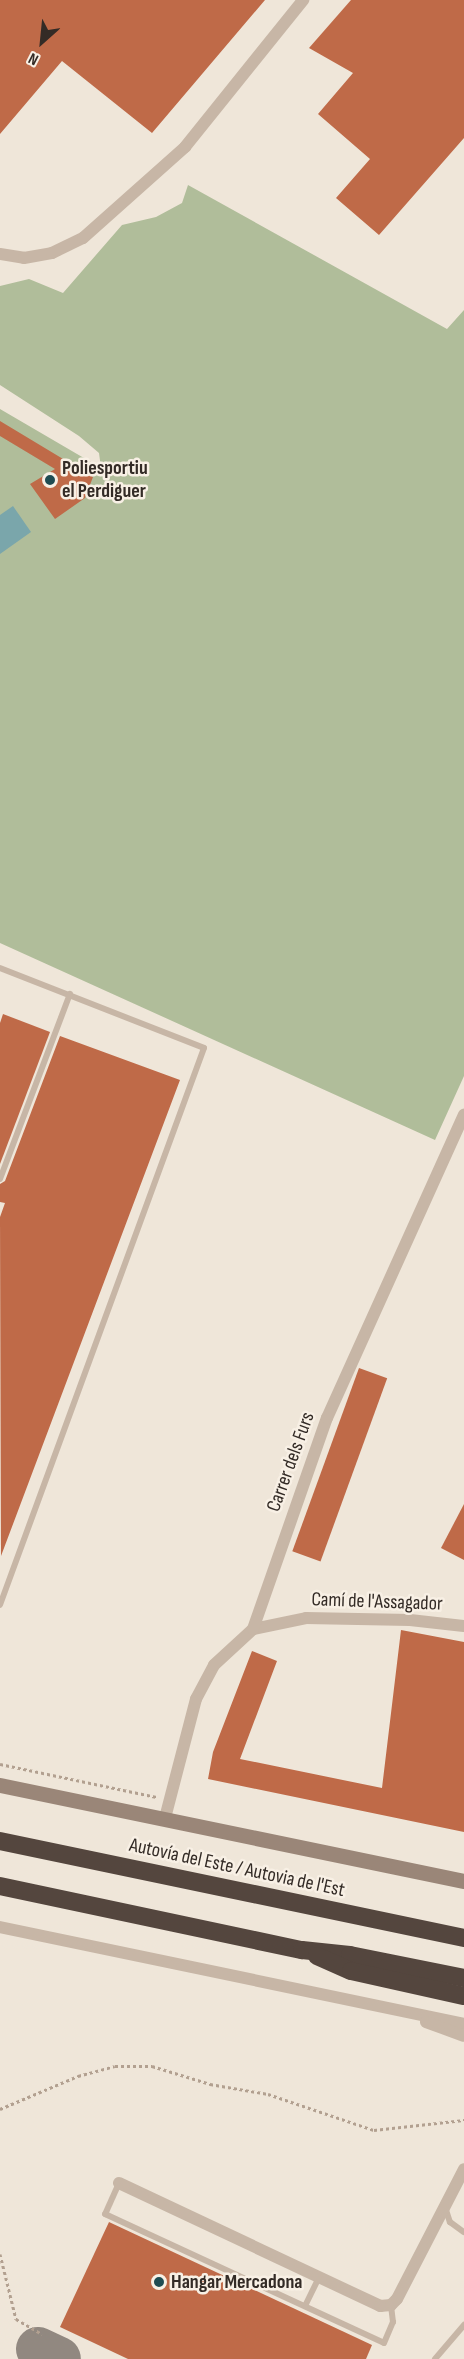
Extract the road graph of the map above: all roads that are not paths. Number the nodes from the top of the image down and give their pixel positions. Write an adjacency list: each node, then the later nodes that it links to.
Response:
1 (303, 0): 2 (street)
2 (0, 254)
3 (0, 969): 4 (lane)
4 (70, 994): 6 (lane); 7 (lane)
5 (464, 1115): 9 (street, Carrer dels Furs)
6 (0, 1179)
7 (0, 1605)
8 (464, 1626): 9 (street, Camí de l'Assagador)
9 (253, 1629): 11 (street, Carrer dels Furs)
10 (0, 1785): 11 (street)
11 (165, 1818): 13 (street)
12 (0, 1841): 16 (highway, Autovía del Este / Autovia de l'Est)
13 (464, 1881)
14 (0, 1886): 17 (highway)
15 (0, 1927): 20 (street)
16 (464, 1938)
17 (302, 1950): 18 (highway); 19 (highway)
18 (464, 1978)
19 (464, 1996)
20 (391, 2008): 21 (street); 22 (street)
21 (464, 2024)
22 (464, 2036)
23 (461, 2175): 25 (lane); 26 (street)
24 (119, 2183): 28 (street); 30 (lane)
25 (464, 2192)
26 (445, 2207): 27 (lane); 29 (street)
27 (464, 2232)
28 (319, 2277): 29 (street); 30 (lane)
29 (391, 2305): 30 (lane)
30 (305, 2307)
31 (464, 2325): 32 (lane)
32 (435, 2359)

